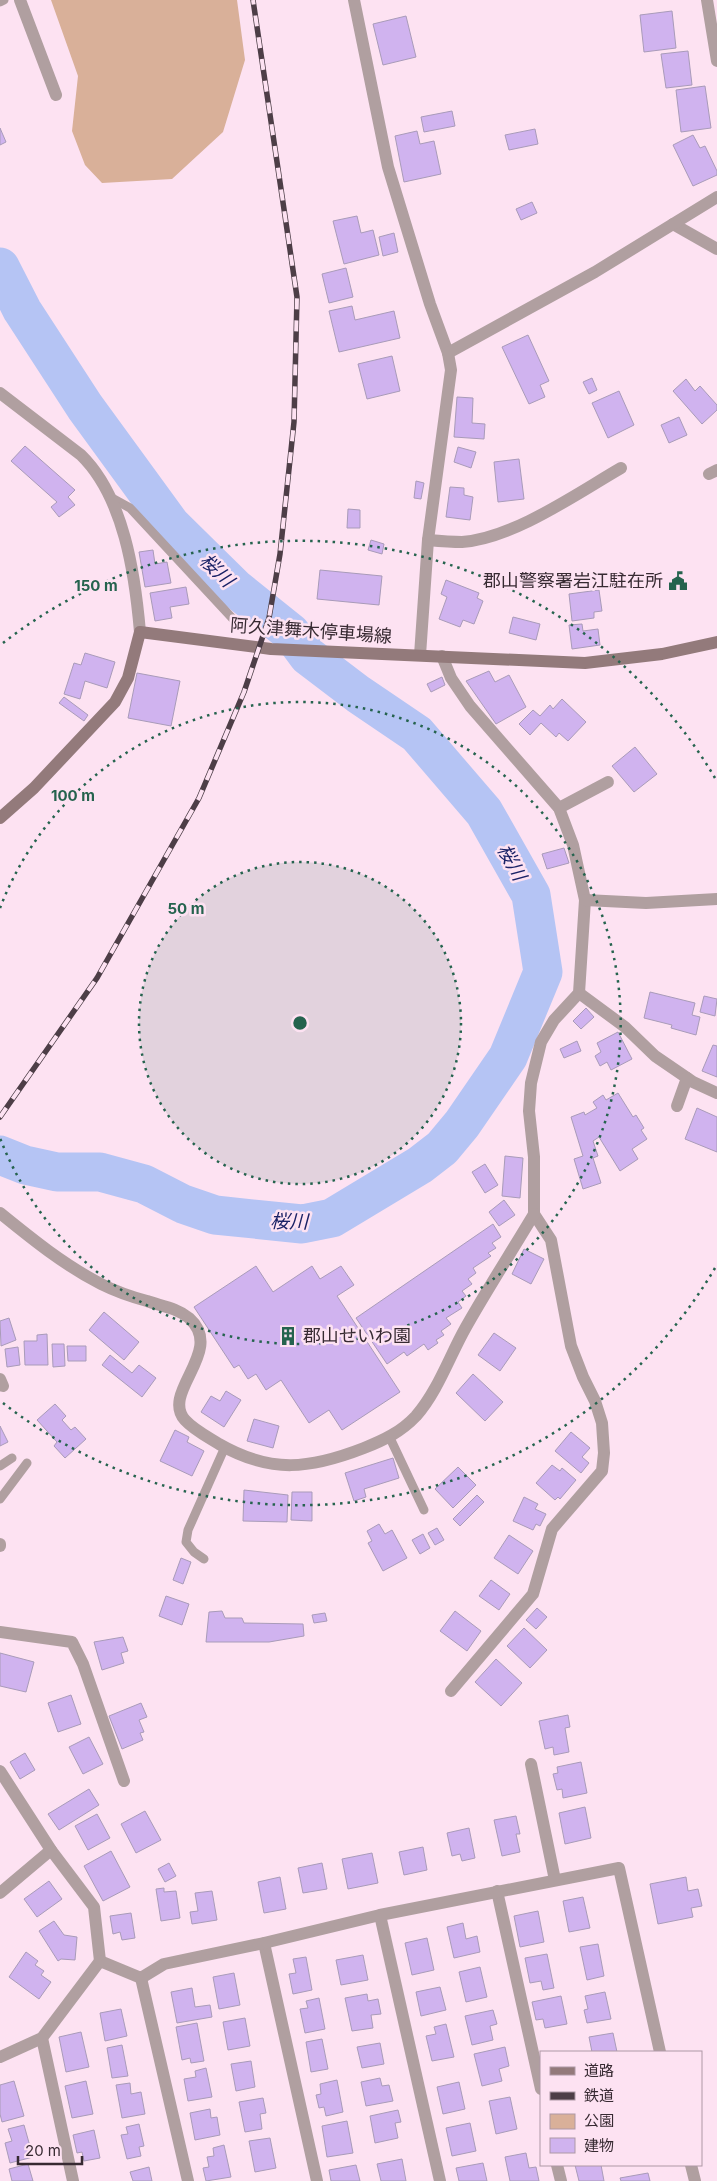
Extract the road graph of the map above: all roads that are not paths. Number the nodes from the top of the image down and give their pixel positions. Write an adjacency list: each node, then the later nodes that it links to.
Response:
1 (4, 0): 4 (lane)
2 (20, 0): 7 (street)
3 (354, 0): 11 (street)
4 (0, 2)
5 (711, 2): 6 (street)
6 (717, 61)
7 (56, 95)
8 (717, 197): 9 (street)
9 (673, 224): 10 (street); 11 (street)
10 (717, 248)
11 (448, 353): 15 (street)
12 (0, 393): 14 (street)
13 (621, 468): 15 (street)
14 (110, 497): 16 (lane); 17 (street)
15 (428, 540): 19 (street)
16 (233, 619)
17 (140, 632): 19 (main road, 阿久津舞木停車場線); 23 (main road)
18 (717, 642): 20 (main road, 阿久津舞木停車場線)
19 (420, 655): 20 (main road, 阿久津舞木停車場線)
20 (442, 656): 22 (street)
21 (608, 782): 22 (street)
22 (559, 808): 25 (street)
23 (0, 818)
24 (717, 898): 25 (street)
25 (585, 900): 26 (street)
26 (580, 993): 27 (street); 31 (street)
27 (687, 1078): 28 (street); 29 (street)
28 (717, 1093)
29 (677, 1106)
30 (0, 1213): 33 (street)
31 (534, 1214): 32 (street); 41 (street)
32 (390, 1438): 33 (street); 38 (lane)
33 (225, 1447): 39 (lane)
34 (12, 1458): 36 (lane)
35 (27, 1463): 37 (lane)
36 (0, 1466)
37 (0, 1498)
38 (424, 1510)
39 (204, 1559)
40 (0, 1632): 44 (street)
41 (451, 1691)
42 (531, 1764): 46 (street)
43 (0, 1771): 45 (street)
44 (124, 1781)
45 (51, 1850): 48 (street); 51 (street)
46 (555, 1880): 47 (street); 54 (street)
47 (497, 1891): 49 (street); 56 (street)
48 (0, 1892)
49 (380, 1915): 50 (street); 62 (street)
50 (264, 1944): 52 (street); 61 (street)
51 (100, 1961): 52 (street); 53 (street)
52 (141, 1978): 60 (street)
53 (42, 2038): 55 (street); 59 (street)
54 (660, 2051)
55 (0, 2057)
56 (540, 2084)
57 (558, 2166): 63 (street)
58 (691, 2166): 64 (street)
59 (73, 2181)
60 (188, 2181)
61 (317, 2181)
62 (440, 2181)
63 (561, 2181)
64 (695, 2181)

